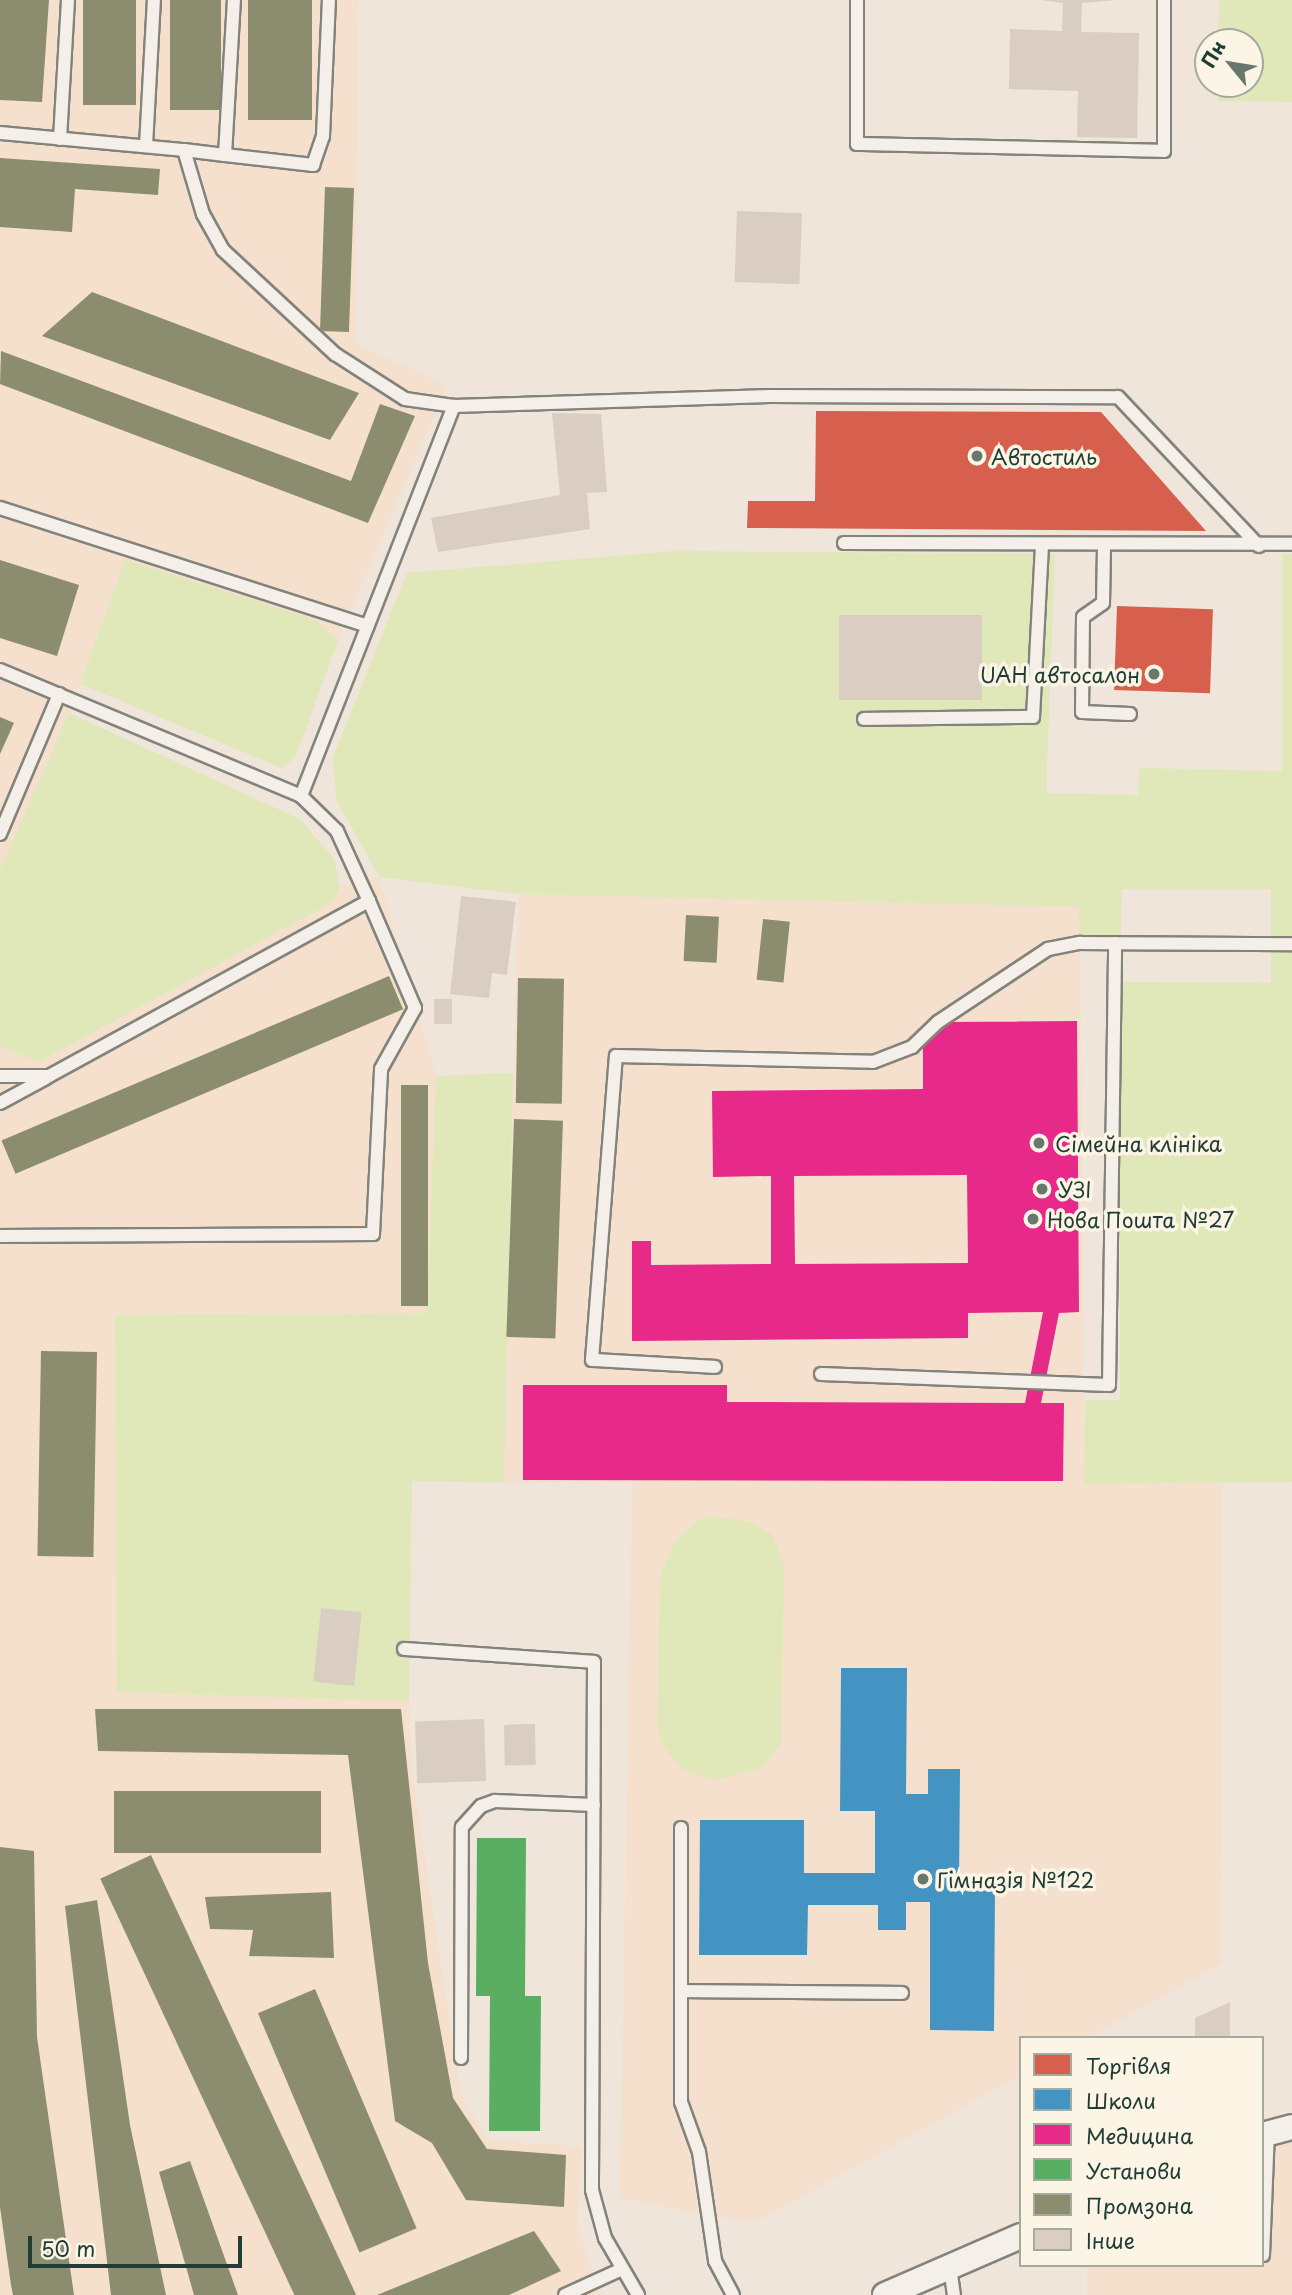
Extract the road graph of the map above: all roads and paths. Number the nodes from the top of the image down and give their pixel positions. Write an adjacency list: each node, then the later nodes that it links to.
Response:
1 (68, 0): 8 (lane)
2 (153, 0): 9 (lane)
3 (234, 0): 11 (lane)
4 (329, 0): 11 (lane)
5 (857, 0): 6 (lane)
6 (1164, 0)
7 (0, 133): 8 (lane)
8 (60, 139): 9 (lane)
9 (146, 146): 10 (lane)
10 (184, 150): 11 (lane); 12 (lane)
11 (225, 155)
12 (454, 407): 16 (lane); 19 (lane)
13 (0, 508): 19 (lane)
14 (844, 543): 18 (lane)
15 (1292, 544): 16 (lane)
16 (1259, 546): 17 (lane)
17 (1104, 547): 18 (lane); 22 (lane)
18 (1042, 548): 23 (lane)
19 (368, 626): 24 (lane)
20 (0, 670): 21 (lane)
21 (59, 694): 24 (lane); 25 (lane)
22 (1130, 713)
23 (864, 719)
24 (301, 796): 26 (lane)
25 (0, 834)
26 (369, 901): 30 (lane); 32 (lane)
27 (1115, 943): 28 (lane); 33 (lane); 34 (lane)
28 (1292, 944)
29 (0, 1076): 30 (lane)
30 (49, 1076): 31 (lane)
31 (0, 1103)
32 (0, 1236)
33 (715, 1367)
34 (821, 1374)
35 (404, 1649): 36 (lane)
36 (594, 1805): 40 (lane); 46 (lane)
37 (681, 1828): 38 (lane)
38 (681, 1991): 39 (lane); 49 (lane)
39 (902, 1993)
40 (461, 2058)
41 (1292, 2127): 42 (street)
42 (1265, 2134): 43 (lane)
43 (1264, 2194)
44 (1019, 2237): 45 (street)
45 (950, 2267): 50 (street); 51 (lane)
46 (622, 2269): 47 (lane); 48 (lane)
47 (565, 2295)
48 (638, 2295)
49 (733, 2295)
50 (885, 2295)
51 (954, 2295)

